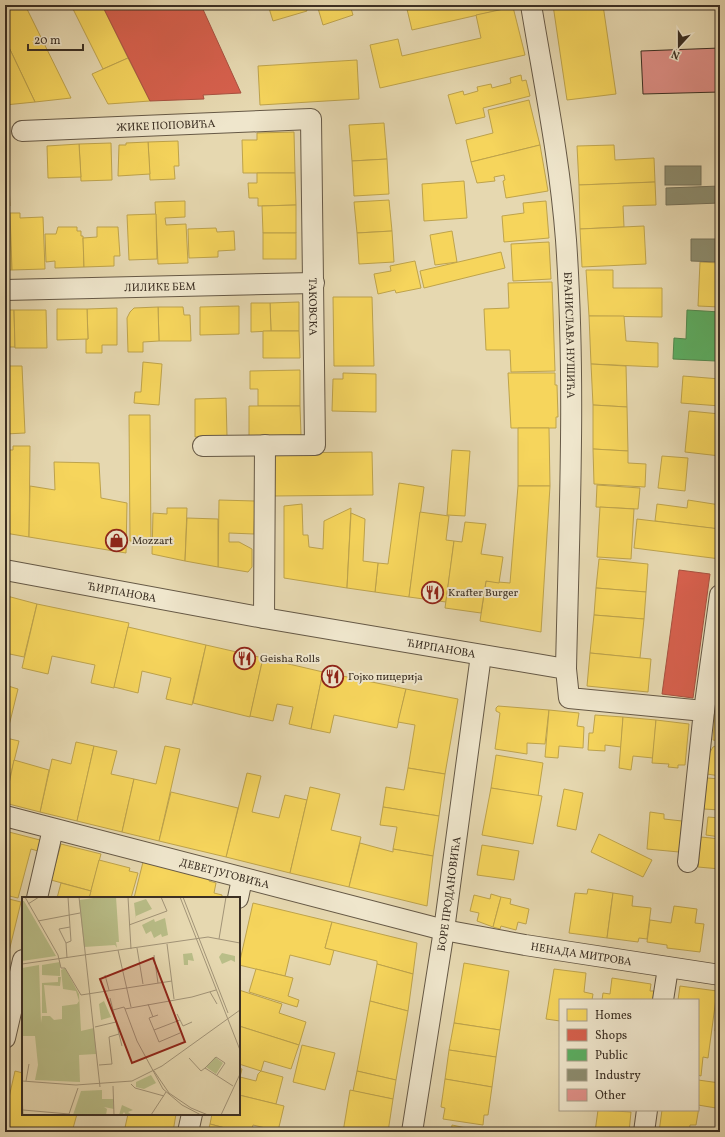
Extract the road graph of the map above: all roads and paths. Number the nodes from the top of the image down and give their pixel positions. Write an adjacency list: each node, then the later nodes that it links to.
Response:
1 (531, 5): 12 (street, БРАНИСЛАВА НУШИЋА)
2 (311, 118): 3 (street, ЖИКЕ ПОПОВИЋА); 4 (street, ТАКОВСКА)
3 (22, 131)
4 (314, 283): 5 (street, ЛИЛИКЕ БЕМ); 6 (street, ТАКОВСКА)
5 (5, 290)
6 (265, 445): 7 (street, ТАКОВСКА); 10 (street)
7 (203, 446)
8 (5, 570): 10 (street, ЋИРПАНОВА)
9 (720, 595): 13 (street)
10 (264, 618): 11 (street, ЋИРПАНОВА)
11 (481, 655): 12 (street, ЋИРПАНОВА); 20 (street, БОРЕ ПРОДАНОВИЋА)
12 (566, 669): 13 (street)
13 (704, 712): 16 (street)
14 (5, 816): 15 (street, ДЕВЕТ ЈУГОВИЋА)
15 (53, 829): 17 (street, ДЕВЕТ ЈУГОВИЋА); 18 (street)
16 (688, 862)
17 (242, 879): 19 (street); 20 (street, ДЕВЕТ ЈУГОВИЋА)
18 (37, 897)
19 (238, 897)
20 (444, 930): 22 (street, НЕНАДА МИТРОВА); 29 (street, БОРЕ ПРОДАНОВИЋА)
21 (22, 964): 25 (street)
22 (668, 968): 23 (street, НЕНАДА МИТРОВА); 24 (street)
23 (720, 975)
24 (663, 999)
25 (5, 1038)
26 (647, 1111): 30 (street)
27 (192, 1115): 28 (street)
28 (188, 1132)
29 (412, 1132)
30 (644, 1132)

